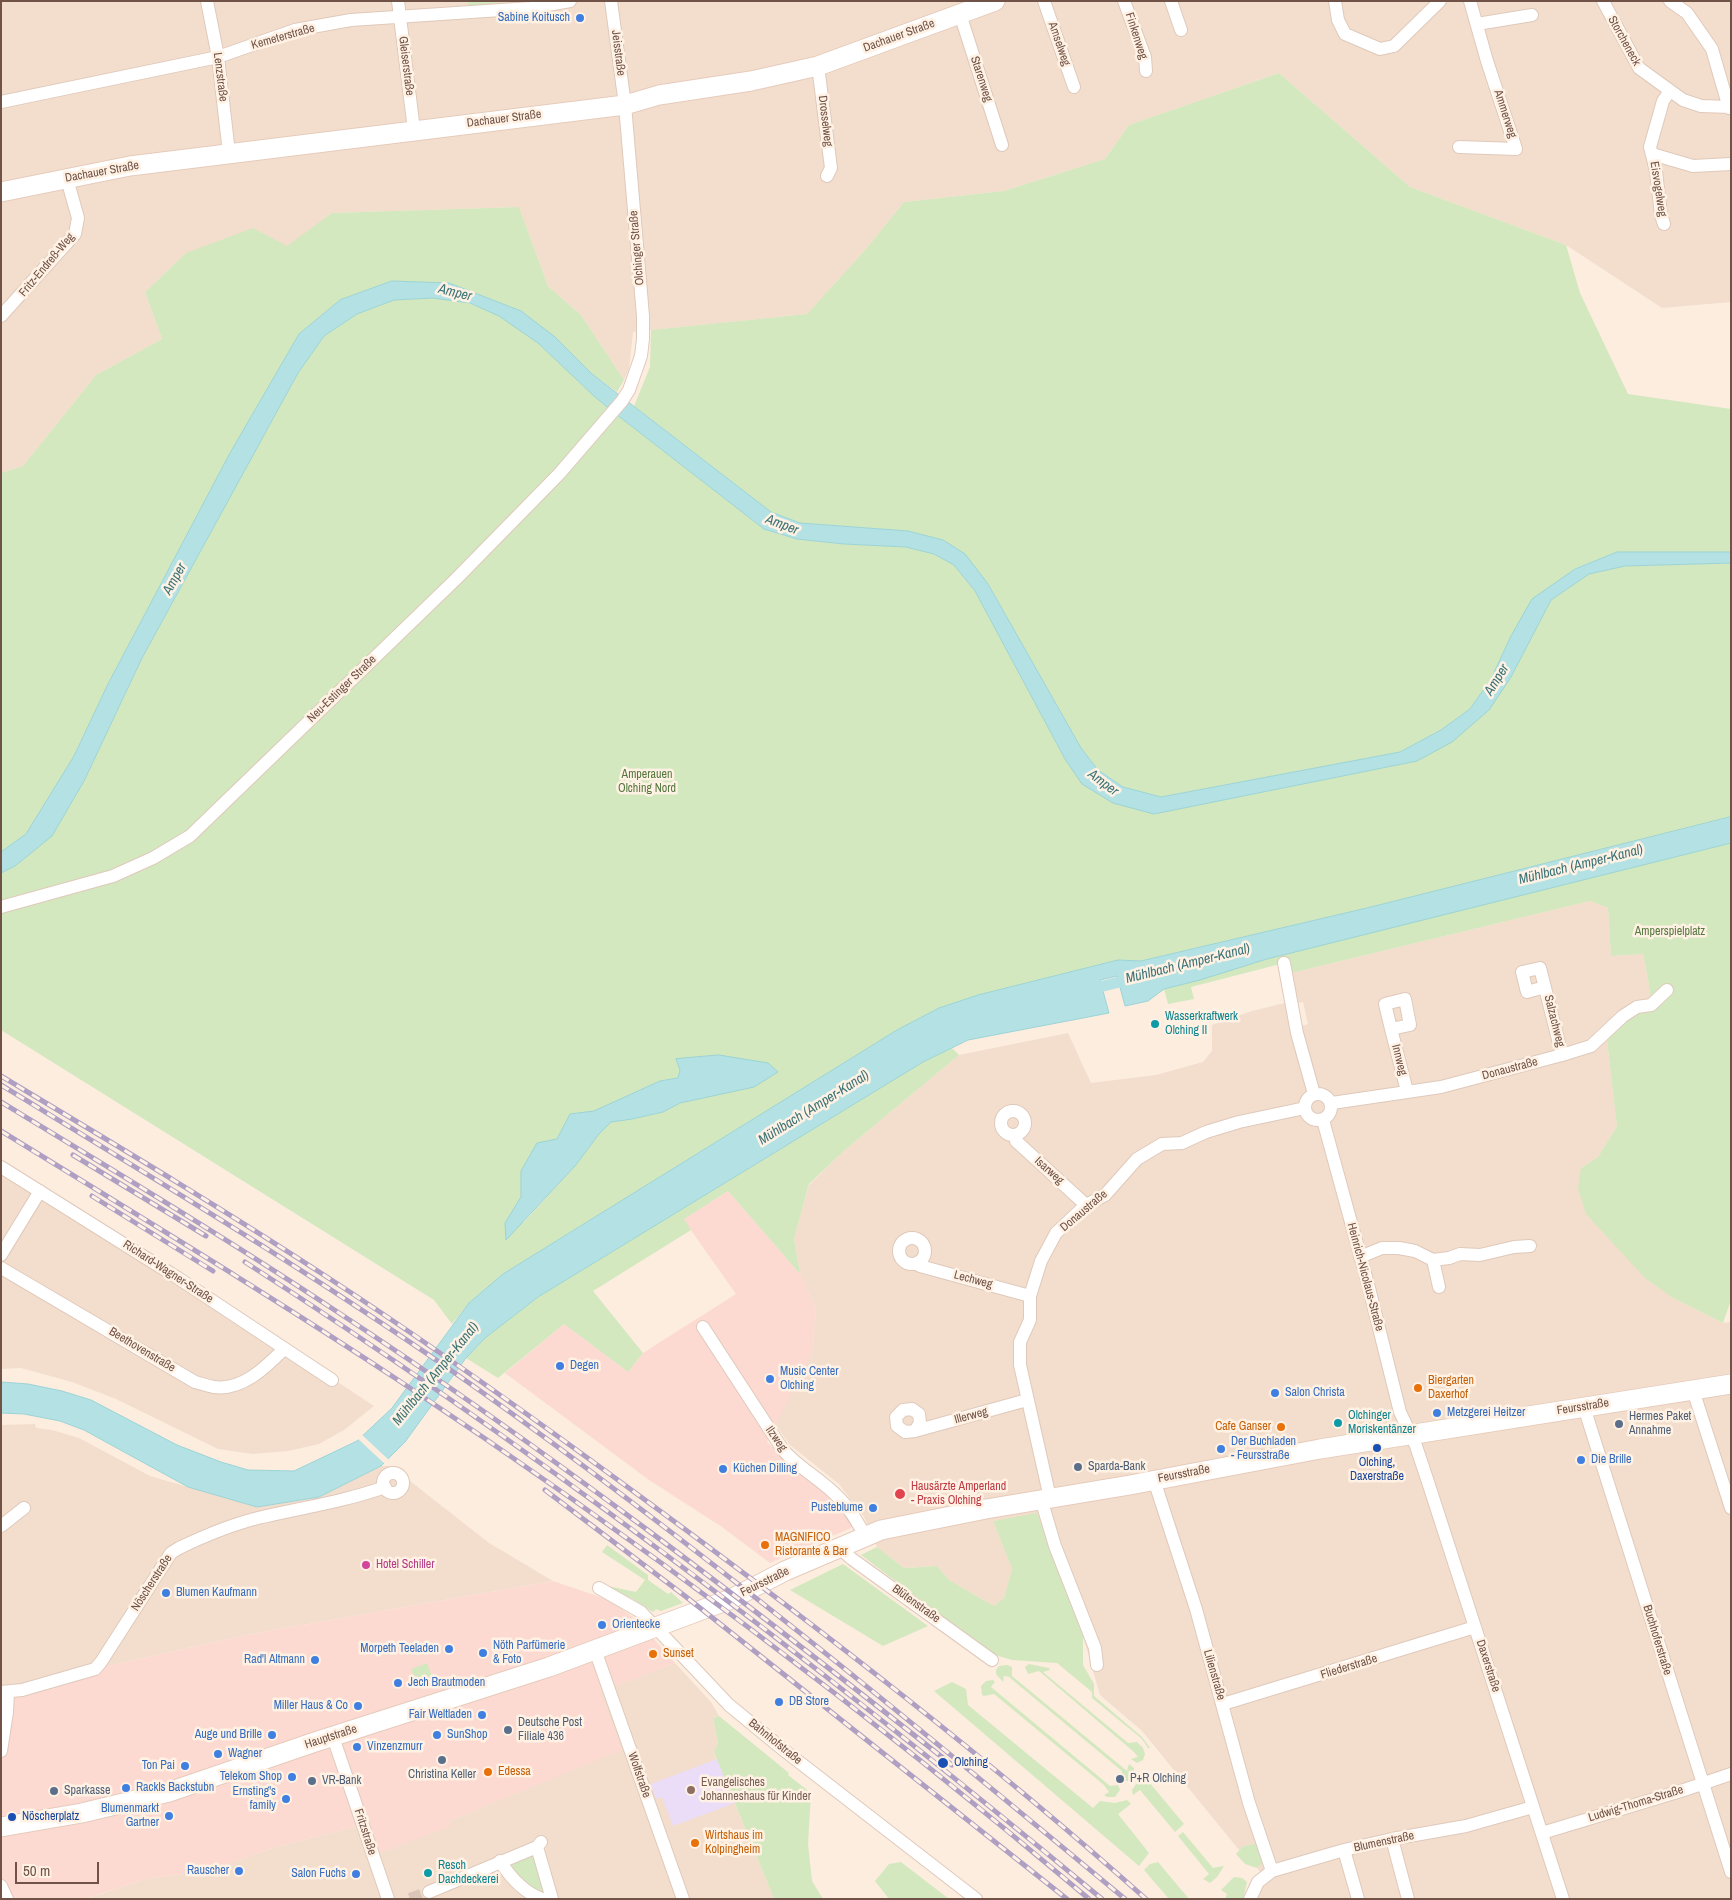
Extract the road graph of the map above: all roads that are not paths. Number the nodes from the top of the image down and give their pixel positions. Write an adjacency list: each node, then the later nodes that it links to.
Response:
1 (207, 1): 20 (street, Lenzstraße)
2 (398, 1): 17 (street, Gleiserstraße)
3 (570, 1): 14 (street, Kemeterstraße)
4 (611, 1): 26 (street, Jeisstraße)
5 (995, 1): 15 (street, Dachauer Straße)
6 (1044, 1): 23 (street, Amselweg)
7 (1124, 1): 22 (street, Finkenweg)
8 (1171, 1): 19 (street)
9 (1334, 1): 10 (street)
10 (1440, 1)
11 (1470, 1): 18 (street, Ammerweg)
12 (1603, 1): 24 (street, Storcheneck)
13 (1670, 1): 27 (street)
14 (530, 5): 17 (street, Kemeterstraße)
15 (960, 14): 21 (street, Dachauer Straße); 29 (street, Starenweg)
16 (1532, 15): 18 (street)
17 (400, 17): 20 (street, Kemeterstraße); 28 (street, Gleiserstraße)
18 (1477, 24): 30 (street, Ammerweg)
19 (1181, 30)
20 (218, 57): 25 (street, Kemeterstraße); 31 (street, Lenzstraße)
21 (818, 66): 26 (street, Dachauer Straße); 34 (street, Drosselweg)
22 (1146, 71)
23 (1074, 87)
24 (1669, 92): 27 (street, Storcheneck); 32 (street, Eisvogelweg)
25 (1, 102)
26 (625, 105): 28 (street, Dachauer Straße); 39 (street, Olchinger Straße)
27 (1730, 108)
28 (414, 130): 31 (street, Dachauer Straße)
29 (1002, 145)
30 (1459, 147)
31 (228, 153): 35 (street, Dachauer Straße)
32 (1652, 154): 33 (street, Eisvogelweg); 37 (street, Eisvogelweg)
33 (1731, 164)
34 (827, 176)
35 (67, 179): 36 (street, Dachauer Straße); 38 (street, Fritz-Endreß-Weg)
36 (1, 192)
37 (1664, 224)
38 (1, 316)
39 (629, 390): 40 (street, Neu-Estinger Straße)
40 (1, 907)
41 (1284, 963): 47 (street)
42 (1545, 987): 45 (street, Salzachweg)
43 (1667, 990): 45 (street, Donaustraße)
44 (1391, 1029): 46 (street, Innweg)
45 (1562, 1055): 46 (street, Donaustraße)
46 (1407, 1091): 48 (street, Donaustraße)
47 (1314, 1094): 48 (street); 49 (street)
48 (1332, 1103): 50 (street)
49 (1305, 1108): 50 (street); 54 (street, Donaustraße)
50 (1323, 1120): 57 (street, Heinrich-Nicolaus-Straße)
51 (1015, 1135): 54 (street, Isarweg)
52 (1, 1167): 53 (street, Richard-Wagner-Straße)
53 (40, 1191): 56 (street); 64 (street, Richard-Wagner-Straße)
54 (1086, 1206): 62 (street, Donaustraße)
55 (1530, 1246): 58 (street)
56 (1, 1255)
57 (1360, 1257): 58 (street); 71 (street, Heinrich-Nicolaus-Straße)
58 (1433, 1260): 61 (street)
59 (918, 1262): 62 (street, Lechweg)
60 (1, 1268): 64 (street, Beethovenstraße)
61 (1438, 1287)
62 (1030, 1296): 68 (street, Donaustraße)
63 (703, 1327): 78 (street, Ilzweg)
64 (284, 1349): 65 (street, Richard-Wagner-Straße)
65 (332, 1380)
66 (1731, 1384): 67 (street, Feursstraße)
67 (1693, 1390): 69 (street, Feursstraße); 76 (street)
68 (1026, 1400): 70 (street, Illerweg); 74 (street, Donaustraße)
69 (1584, 1407): 71 (street, Feursstraße); 91 (street, Buchhoferstraße)
70 (915, 1431)
71 (1410, 1434): 72 (street, Feursstraße); 82 (street, Daxerstraße)
72 (1154, 1480): 74 (street, Feursstraße); 87 (street, Lilienstraße)
73 (385, 1487): 86 (street, Nöscherstraße)
74 (1047, 1503): 78 (street, Feursstraße); 85 (street)
75 (24, 1508): 77 (street)
76 (1731, 1508)
77 (1, 1526)
78 (865, 1536): 79 (street, Feursstraße)
79 (839, 1548): 81 (street, Feursstraße); 84 (street, Blütenstraße)
80 (599, 1588): 81 (street)
81 (655, 1627): 83 (street, Hauptstraße); 107 (street, Bahnhofstraße)
82 (1476, 1627): 87 (street, Fliederstraße); 92 (street, Daxerstraße)
83 (596, 1650): 88 (street, Hauptstraße); 106 (street, Wolfstraße)
84 (992, 1660)
85 (1097, 1665)
86 (5, 1692): 89 (street)
87 (1223, 1704): 98 (street, Lilienstraße)
88 (333, 1737): 93 (street, Hauptstraße); 103 (street, Fritzstraße)
89 (1, 1751)
90 (1731, 1774): 91 (street, Ludwig-Thoma-Straße)
91 (1702, 1784): 94 (street, Ludwig-Thoma-Straße); 99 (street, Buchhoferstraße)
92 (1533, 1807): 94 (street, Daxerstraße); 95 (street, Blumenstraße)
93 (1, 1827)
94 (1542, 1834): 111 (street, Daxerstraße)
95 (1392, 1839): 96 (street, Blumenstraße); 110 (street)
96 (1344, 1850): 98 (street, Blumenstraße); 109 (street)
97 (500, 1861): 101 (street); 104 (street); 105 (street)
98 (1272, 1871): 108 (street, Blumenstraße)
99 (1731, 1872)
100 (1, 1886): 102 (street)
101 (429, 1892)
102 (7, 1899)
103 (388, 1899)
104 (542, 1899)
105 (552, 1899)
106 (683, 1899)
107 (976, 1899)
108 (1250, 1899)
109 (1358, 1899)
110 (1408, 1899)
111 (1563, 1899)

